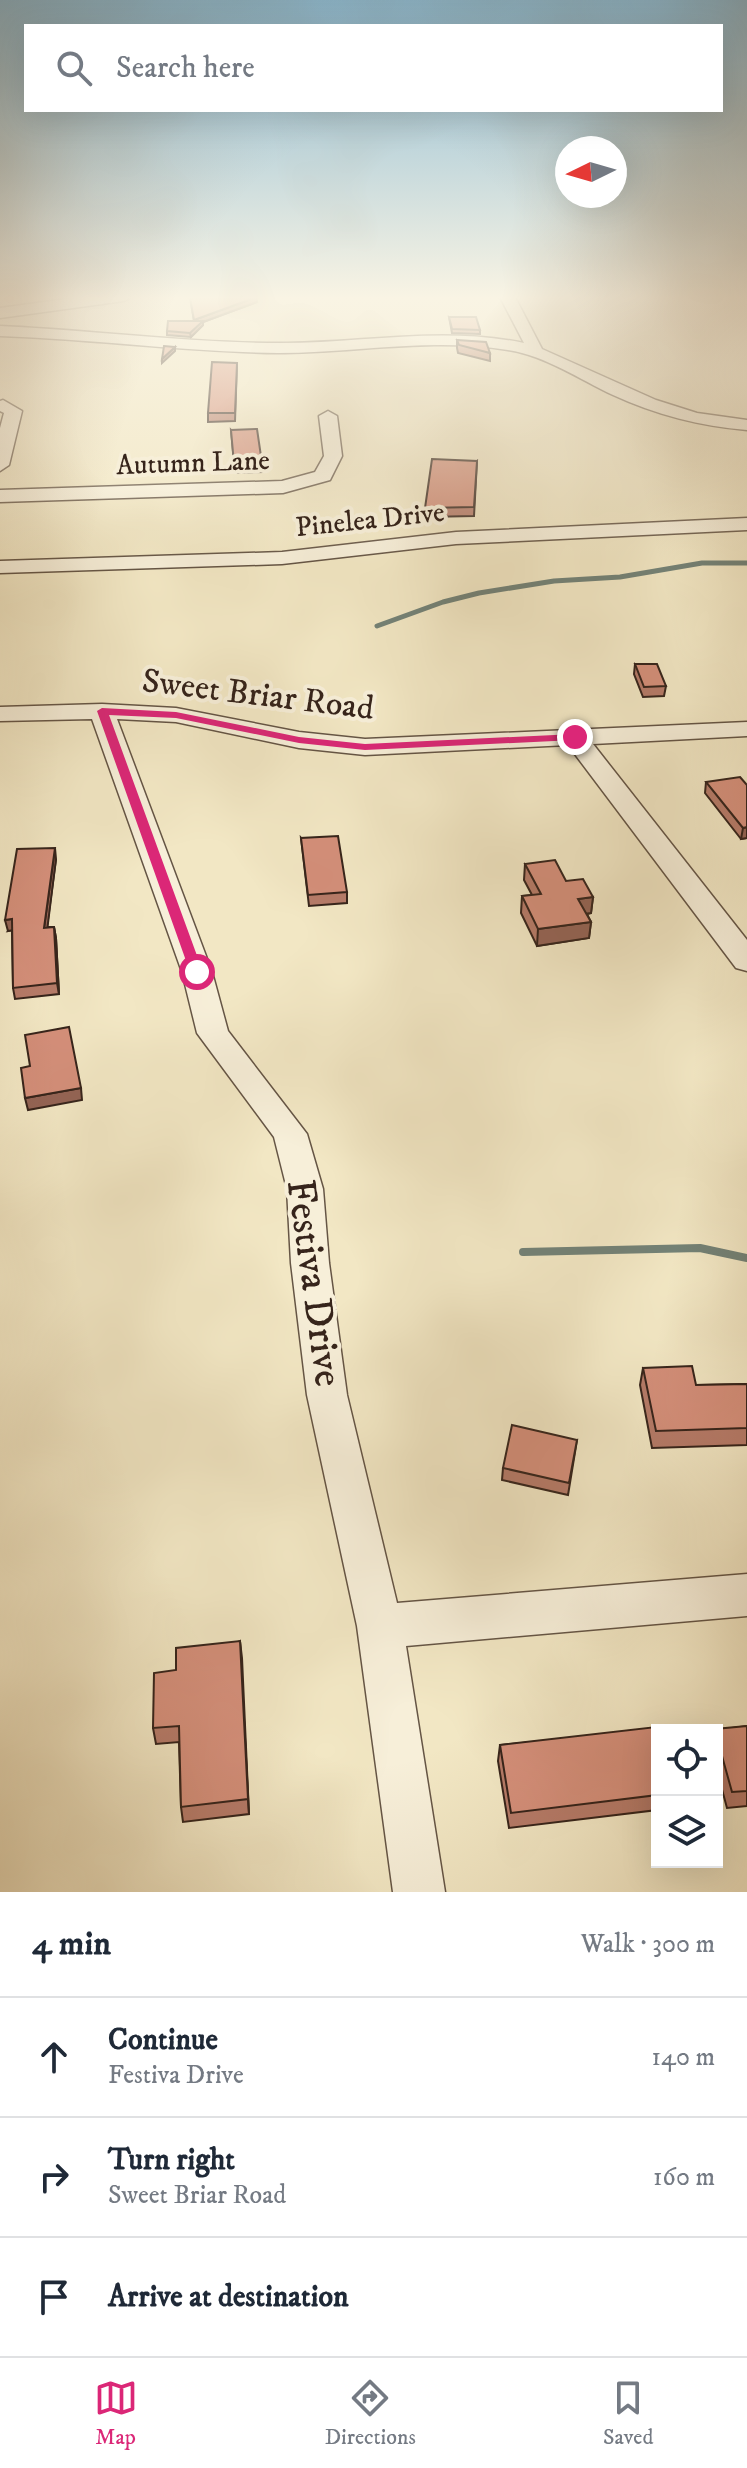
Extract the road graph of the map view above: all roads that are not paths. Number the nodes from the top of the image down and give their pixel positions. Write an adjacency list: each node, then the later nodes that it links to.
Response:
1 (609, 385): 4 (street)
2 (3, 405): 5 (street)
3 (328, 416): 6 (street, Autumn Lane)
4 (747, 425)
5 (0, 465)
6 (0, 496)
7 (747, 524): 8 (street, Pinelea Drive)
8 (0, 567)
9 (102, 711): 10 (street, Sweet Briar Road); 12 (street, Sweet Briar Road); 15 (street, Festiva Drive)
10 (0, 714)
11 (747, 729): 12 (street, Sweet Briar Road)
12 (575, 737): 13 (street)
13 (747, 961)
14 (747, 1595): 15 (street)
15 (380, 1626): 16 (street, Festiva Drive)
16 (419, 1892)

